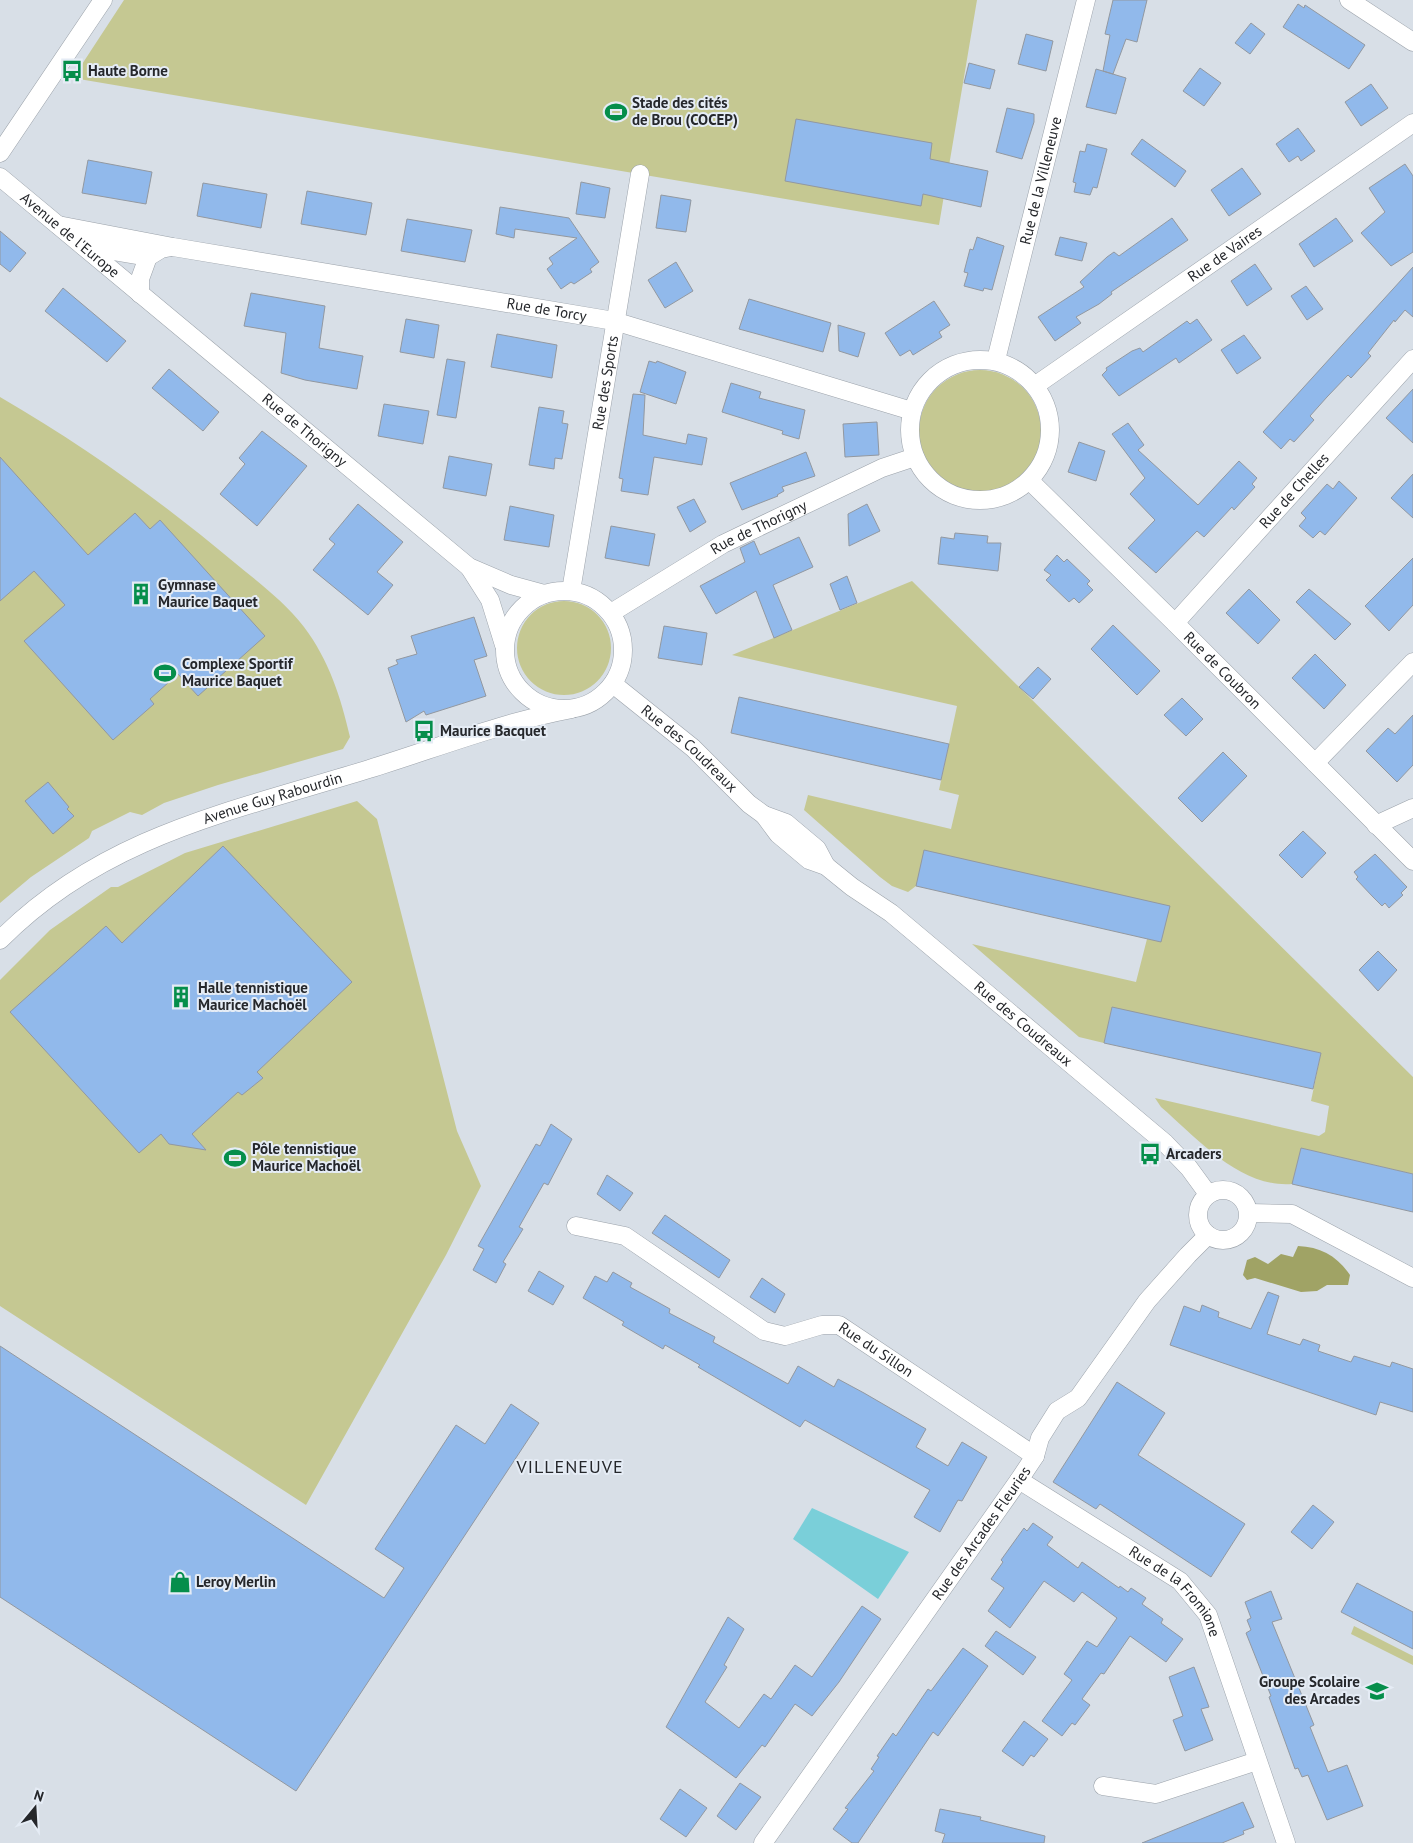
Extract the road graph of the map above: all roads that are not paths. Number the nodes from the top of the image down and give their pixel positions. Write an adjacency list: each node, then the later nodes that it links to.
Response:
1 (103, 0): 6 (street)
2 (1086, 0): 16 (street, Rue de la Villeneuve)
3 (1349, 0): 4 (street)
4 (1413, 42)
5 (1413, 123): 17 (street, Rue de Vaires)
6 (0, 153)
7 (640, 174): 14 (street, Rue des Sports)
8 (0, 177): 9 (street, Avenue de l'Europe)
9 (58, 225): 10 (street, Avenue de l'Europe); 11 (street, Rue de Torcy)
10 (83, 246): 12 (street); 13 (street, Avenue de l'Europe)
11 (173, 247): 12 (street); 14 (street, Rue de Torcy)
12 (148, 257): 13 (street)
13 (140, 294): 21 (street, Rue de Thorigny)
14 (614, 321): 18 (street, Rue de Torcy); 22 (street, Rue des Sports)
15 (1413, 358): 25 (street, Rue de Chelles)
16 (996, 360): 17 (street); 18 (street)
17 (1036, 385): 20 (street)
18 (912, 411): 19 (street)
19 (915, 457): 20 (street); 24 (street, Rue de Thorigny)
20 (1030, 481): 25 (street, Rue de Coubron)
21 (468, 567): 23 (street, Rue de Thorigny); 26 (street, Rue de Thorigny)
22 (571, 591): 23 (street); 24 (street)
23 (544, 594): 26 (street)
24 (611, 613): 29 (street)
25 (1175, 623): 32 (street, Rue de Coubron)
26 (504, 648): 28 (street)
27 (1413, 662): 32 (street)
28 (509, 674): 30 (street); 31 (street)
29 (613, 684): 30 (street); 37 (street, Rue des Coudreaux)
30 (572, 709): 31 (street, Avenue Guy Rabourdin)
31 (528, 717): 36 (street, Avenue Guy Rabourdin)
32 (1315, 763): 34 (street, Rue de Coubron)
33 (1413, 808): 34 (street)
34 (1376, 825): 35 (street, Rue de Coubron)
35 (1413, 861)
36 (0, 940)
37 (1208, 1194): 38 (street); 40 (street)
38 (1249, 1213): 40 (street); 41 (street)
39 (576, 1226): 42 (street, Rue du Sillon)
40 (1208, 1235): 42 (street, Rue des Arcades Fleuries)
41 (1413, 1278)
42 (1035, 1456): 43 (street, Rue des Arcades Fleuries)
43 (1019, 1480): 44 (street, Rue de la Fromione); 46 (street, Rue des Arcades Fleuries)
44 (1257, 1762): 45 (street); 47 (street, Rue de la Fromione)
45 (1104, 1786)
46 (764, 1843)
47 (1286, 1843)

